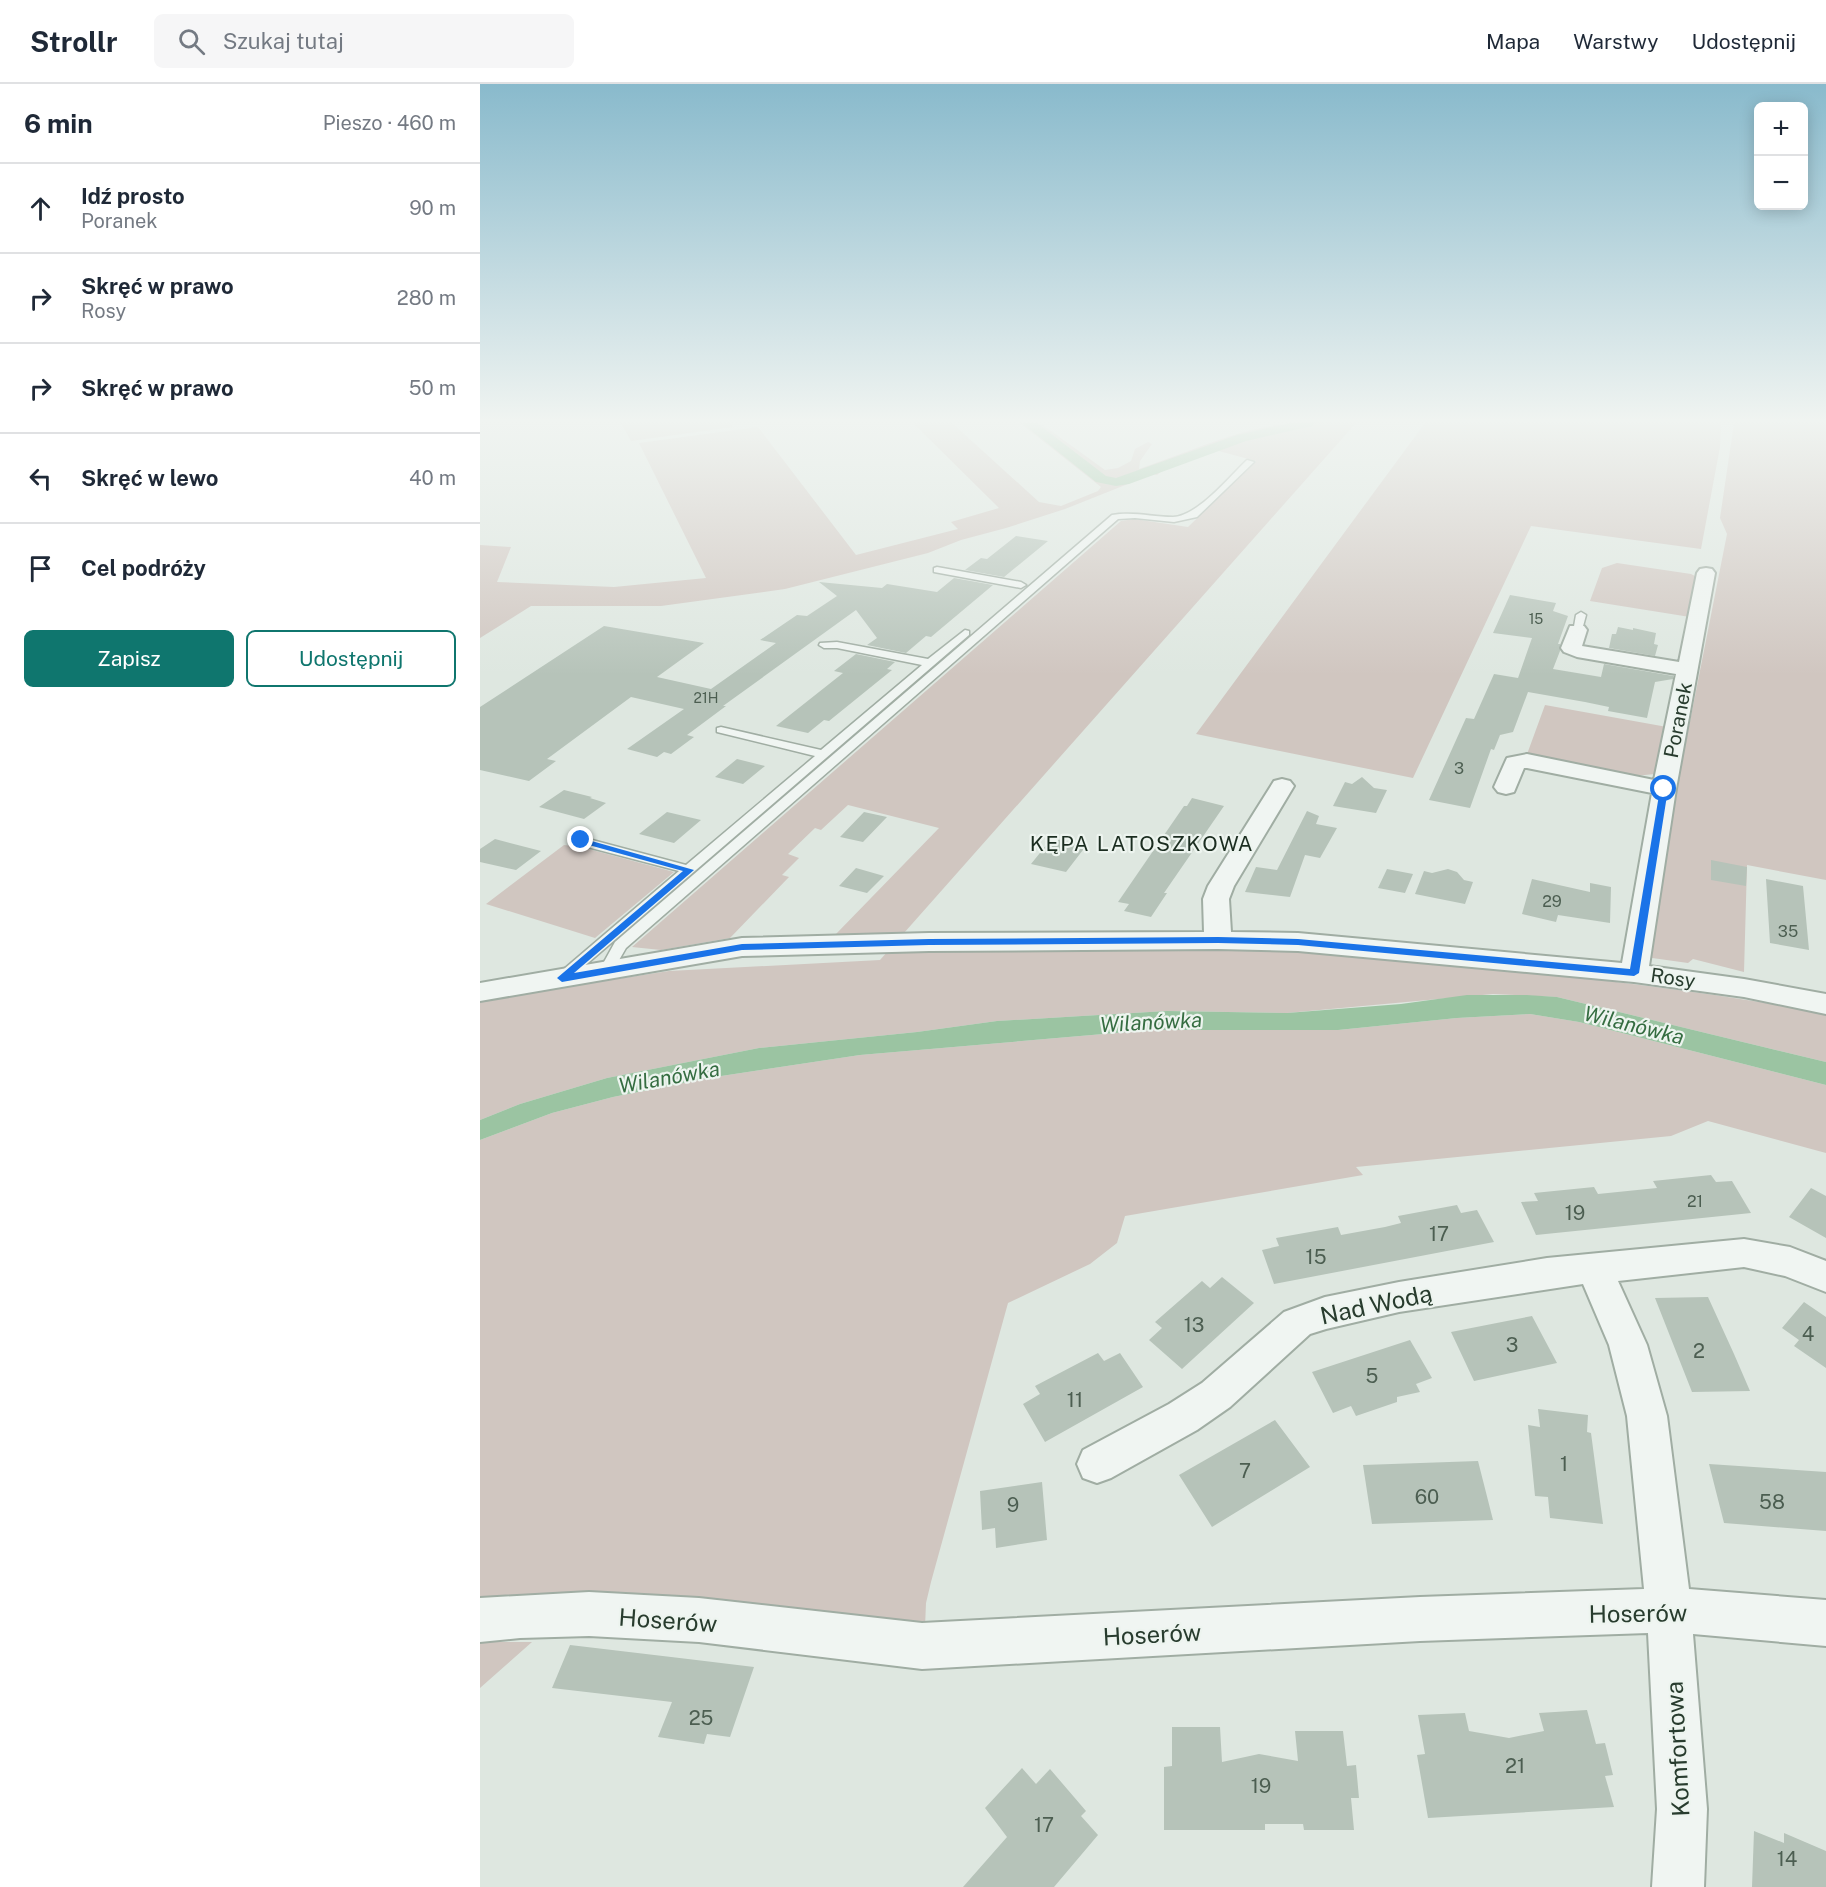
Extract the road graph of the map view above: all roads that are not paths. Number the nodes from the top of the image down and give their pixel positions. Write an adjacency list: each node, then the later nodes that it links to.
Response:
1 (1202, 507): 18 (lane)
2 (1092, 524): 5 (lane)
3 (937, 570): 5 (lane)
4 (1706, 573): 9 (street, Poranek)
5 (1022, 585): 8 (lane)
6 (1579, 622): 9 (street)
7 (831, 643): 8 (lane)
8 (930, 663): 11 (lane)
9 (1688, 670): 14 (street, Poranek)
10 (722, 730): 11 (lane)
11 (823, 754): 16 (lane)
12 (1282, 786): 17 (street)
13 (1506, 787): 14 (street)
14 (1664, 789): 19 (street, Poranek)
15 (581, 840): 16 (lane)
16 (690, 870): 20 (lane)
17 (1218, 940): 18 (street, Rosy); 19 (street, Rosy)
18 (606, 971): 20 (street, Rosy)
19 (1634, 973): 22 (street, Rosy)
20 (562, 978): 21 (street, Rosy)
21 (480, 992)
22 (1826, 1004)
23 (1594, 1268): 24 (street, Nad Wodą); 25 (street, Nad Wodą); 26 (street)
24 (1826, 1277)
25 (1097, 1464)
26 (1669, 1610): 27 (street, Hoserów); 28 (street, Hoserów); 29 (street, Komfortowa)
27 (480, 1620)
28 (1826, 1623)
29 (1678, 1887)

